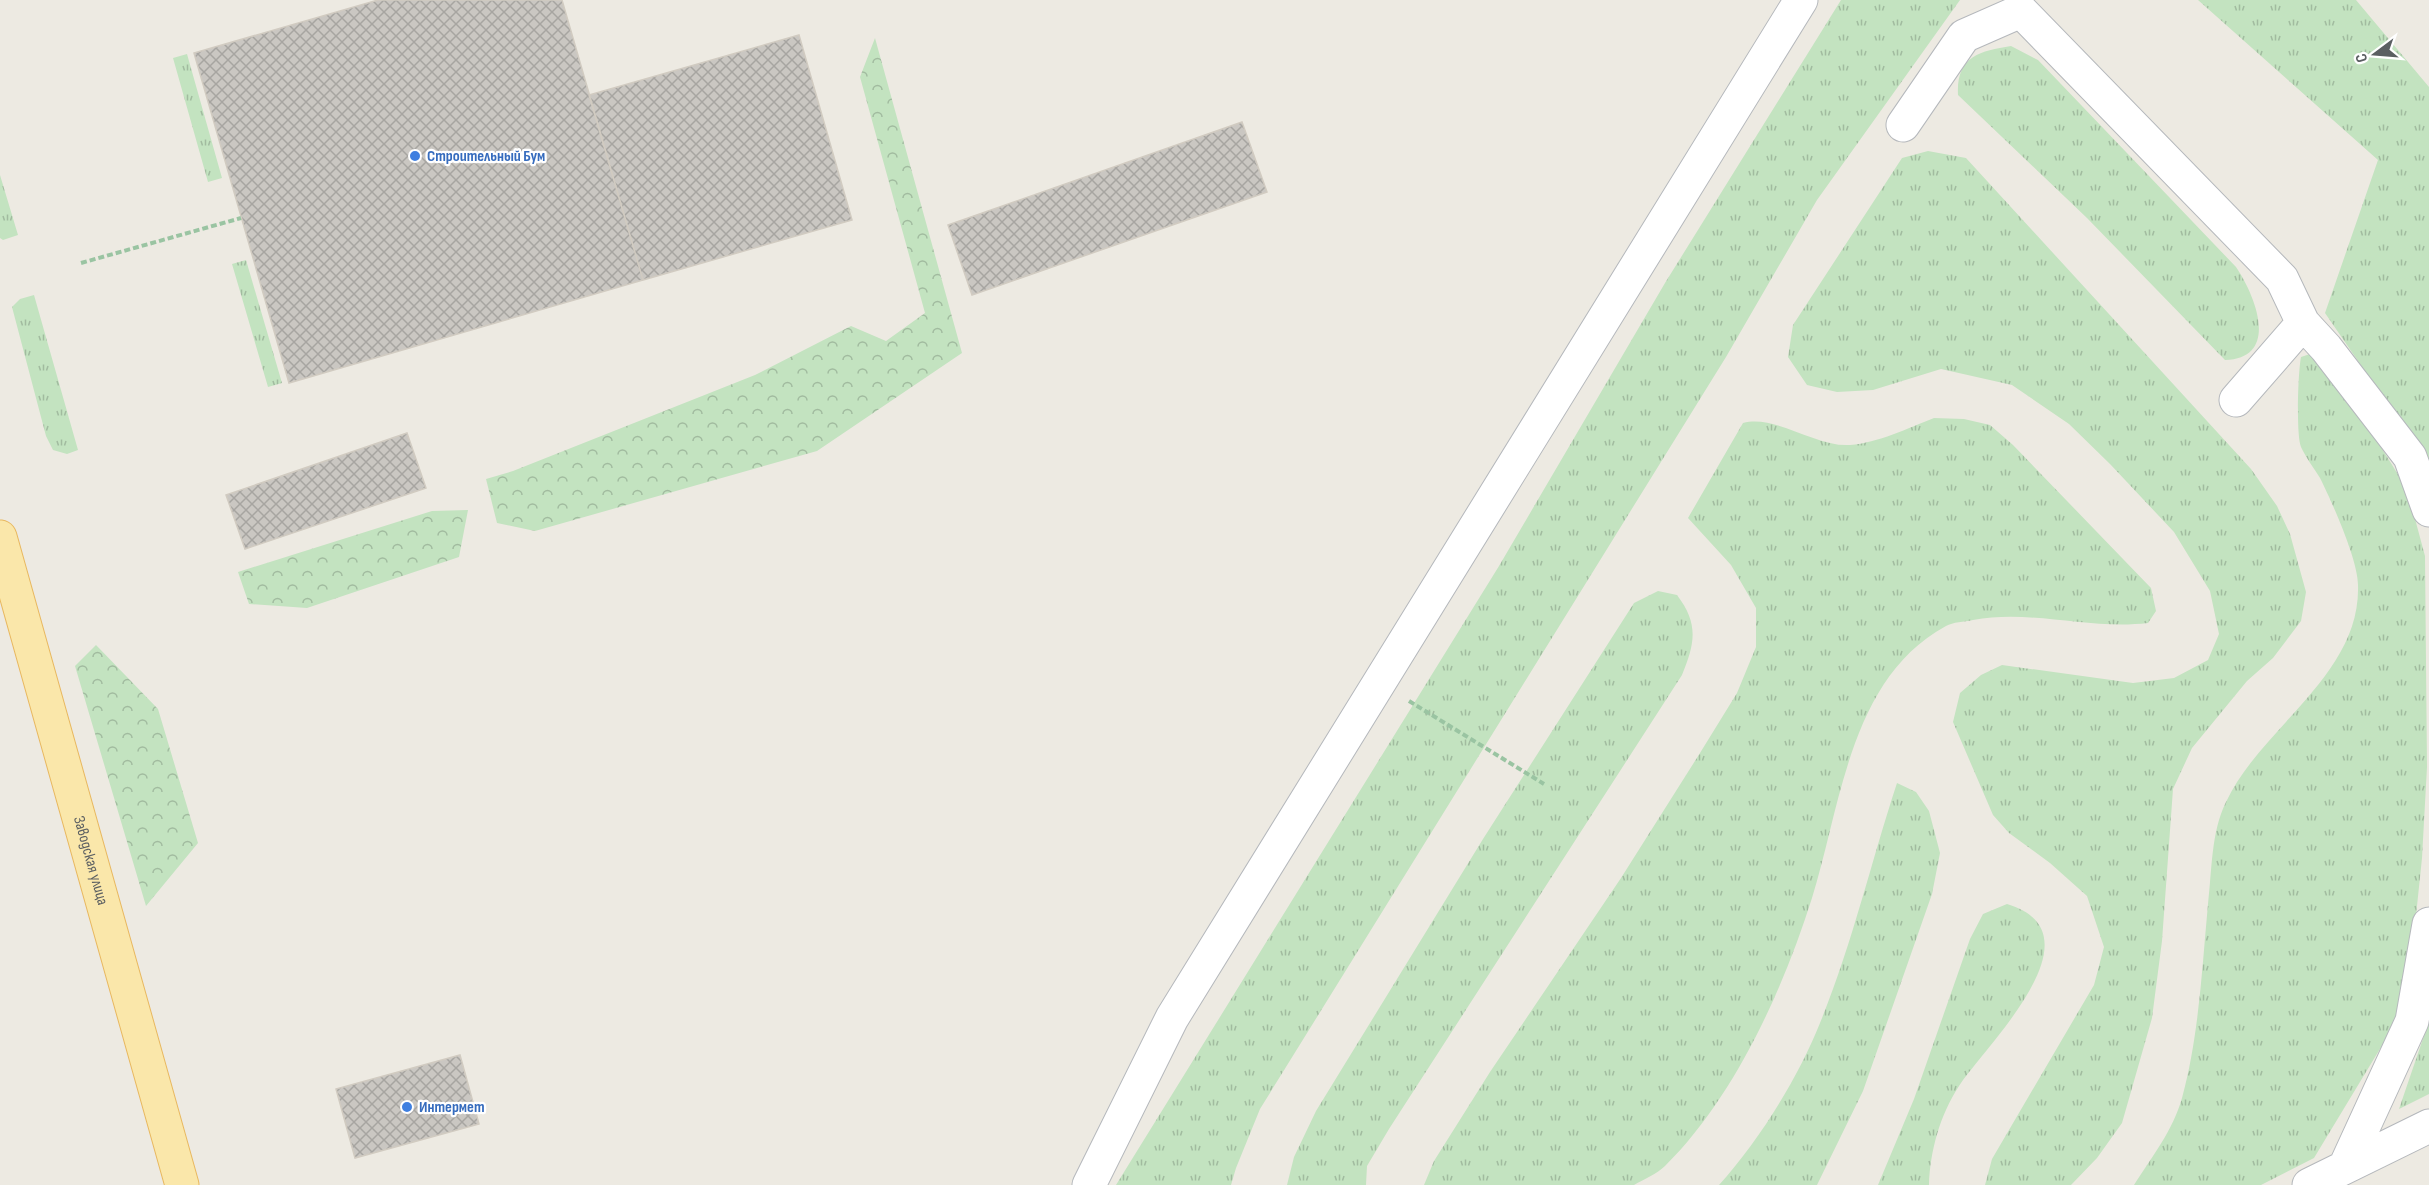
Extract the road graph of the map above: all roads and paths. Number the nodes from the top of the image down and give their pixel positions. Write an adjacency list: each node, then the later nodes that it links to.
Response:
1 (1801, 0): 9 (street)
2 (1903, 125): 5 (street)
3 (241, 218): 4 (path)
4 (81, 263)
5 (2303, 323): 6 (street); 7 (street)
6 (2236, 400)
7 (2429, 510)
8 (0, 537): 14 (main road, Заводская улица)
9 (1379, 682): 10 (path); 15 (street)
10 (1544, 784)
11 (2429, 924): 13 (street)
12 (2429, 1126): 13 (street)
13 (2345, 1167): 16 (street)
14 (182, 1185)
15 (1089, 1185)
16 (2309, 1185)

